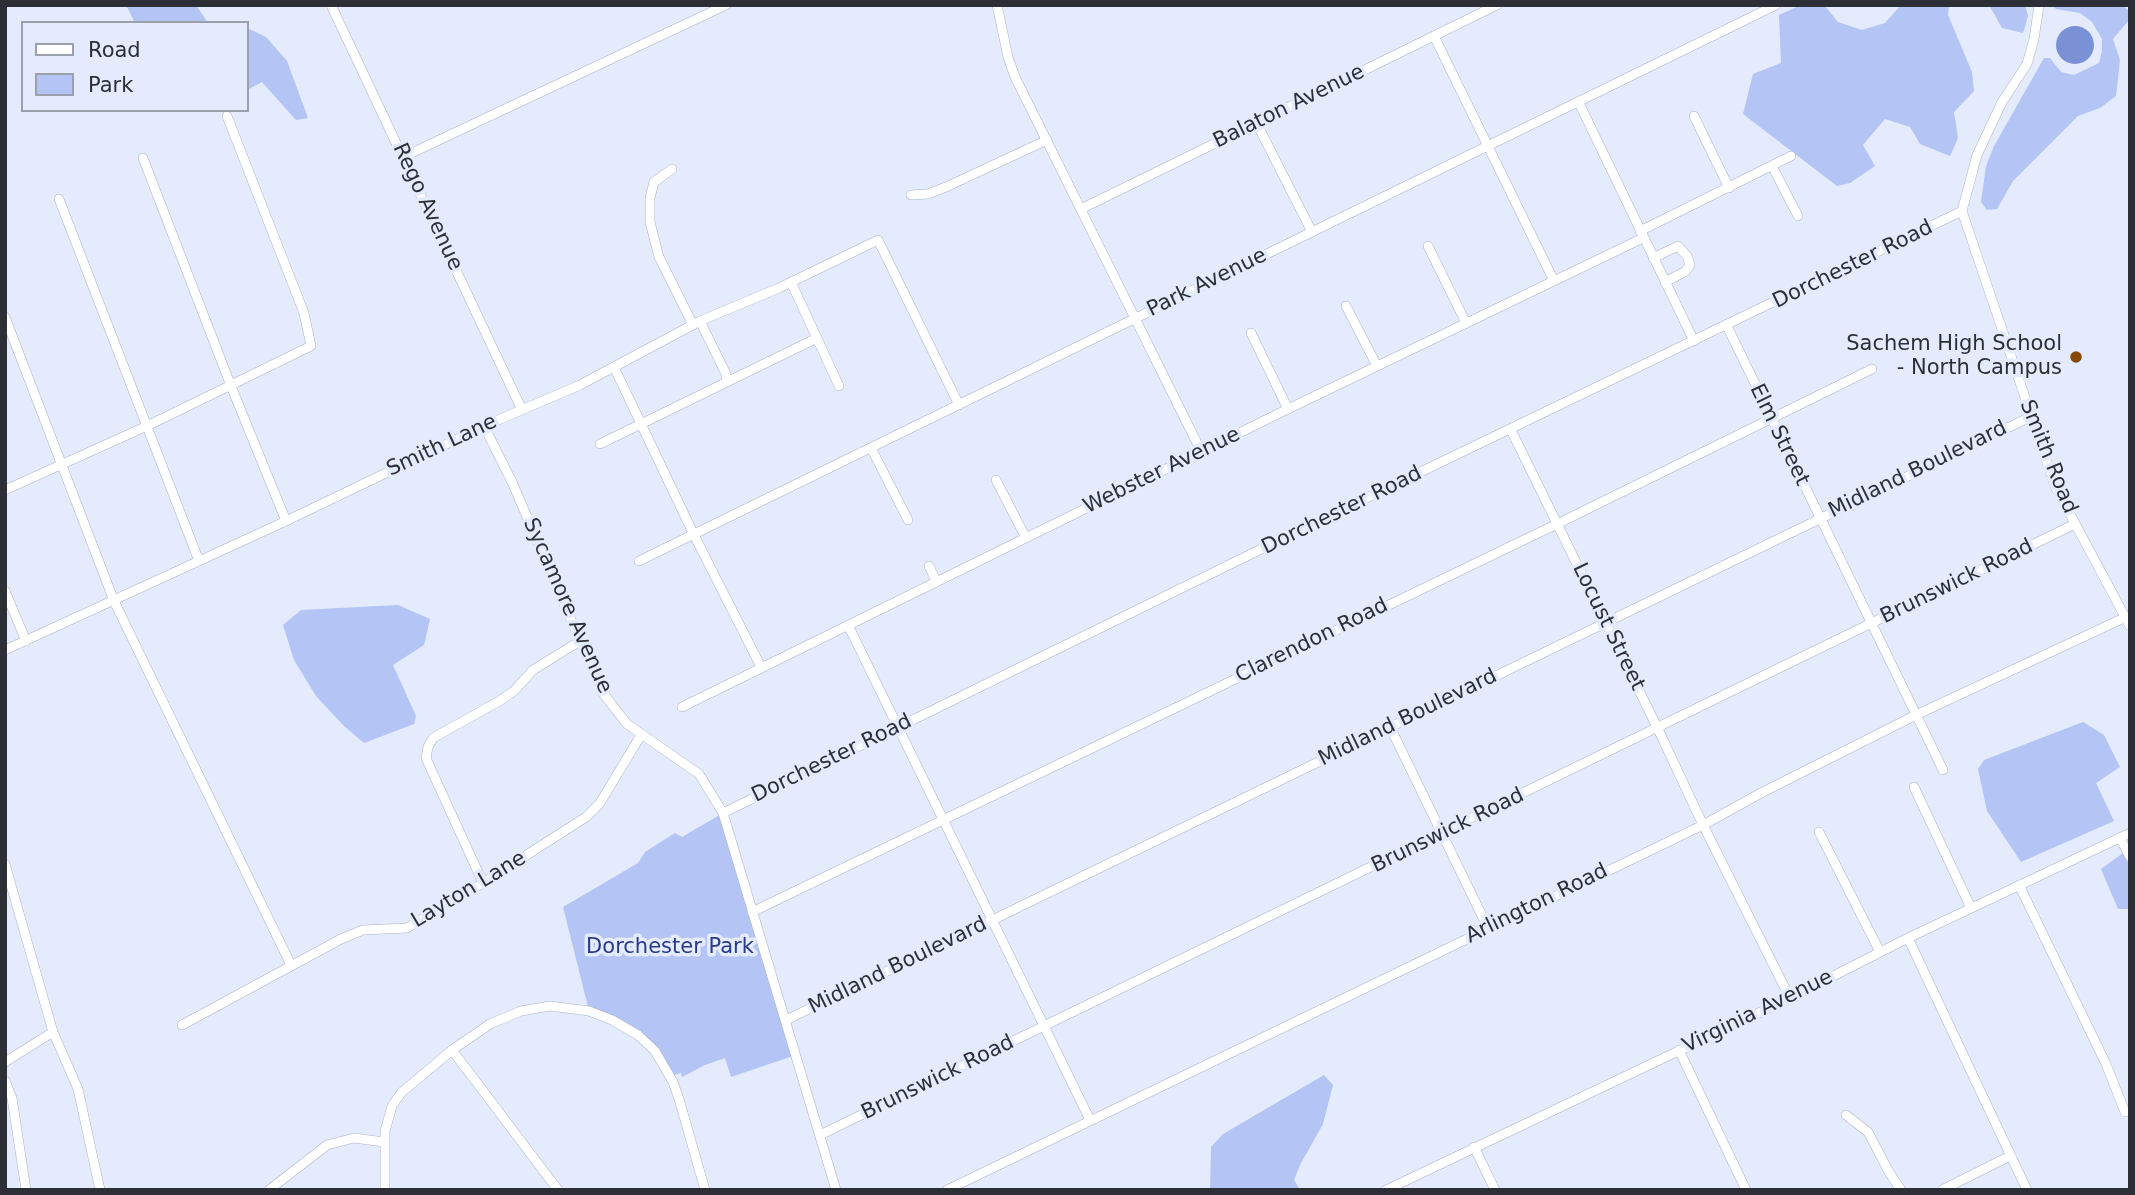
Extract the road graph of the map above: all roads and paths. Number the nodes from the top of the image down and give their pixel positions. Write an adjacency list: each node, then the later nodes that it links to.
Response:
1 (331, 5): 15 (street, Rego Avenue)
2 (726, 5): 15 (street)
3 (997, 5): 12 (street)
4 (1497, 5): 7 (street, Balaton Avenue)
5 (1776, 5): 8 (street, Park Avenue)
6 (2039, 5): 23 (street)
7 (1434, 36): 11 (street, Balaton Avenue); 13 (street)
8 (1579, 103): 13 (street, Park Avenue); 26 (street)
9 (228, 116): 45 (street)
10 (1694, 116): 19 (street)
11 (1257, 124): 22 (street, Balaton Avenue); 25 (street)
12 (1047, 140): 20 (street); 22 (street)
13 (1489, 147): 25 (street, Park Avenue); 29 (street)
14 (1791, 156): 17 (street, Webster Avenue)
15 (403, 157): 49 (street, Rego Avenue)
16 (144, 158): 45 (street)
17 (1772, 166): 19 (street, Webster Avenue); 24 (street)
18 (672, 169): 35 (street)
19 (1729, 188): 26 (street, Webster Avenue)
20 (911, 195)
21 (59, 199): 53 (street)
22 (1081, 209): 34 (street)
23 (1962, 211): 37 (street, Dorchester Road); 50 (street, Smith Road)
24 (1798, 216)
25 (1312, 232): 34 (street, Park Avenue)
26 (1642, 234): 28 (street); 29 (street, Webster Avenue)
27 (1428, 246): 36 (street)
28 (1653, 258): 31 (street); 31 (street)
29 (1553, 281): 36 (street, Webster Avenue)
30 (791, 282): 35 (street, Smith Lane); 39 (street); 47 (street, Smith Lane)
31 (1665, 282): 40 (street)
32 (1346, 306): 41 (street)
33 (5, 317): 59 (street)
34 (1134, 318): 47 (street, Park Avenue); 58 (street)
35 (696, 323): 42 (street, Smith Lane); 44 (street)
36 (1466, 323): 41 (street, Webster Avenue)
37 (1727, 326): 40 (street, Dorchester Road); 51 (street, Elm Street)
38 (1251, 333): 48 (street)
39 (817, 338): 44 (street); 46 (street)
40 (1694, 341): 55 (street, Dorchester Road)
41 (1377, 366): 48 (street, Webster Avenue)
42 (614, 367): 49 (street, Smith Lane); 52 (street)
43 (1872, 369): 51 (street, Clarendon Road)
44 (727, 382): 52 (street)
45 (231, 386): 53 (street); 64 (street)
46 (839, 386)
47 (959, 405): 57 (street, Park Avenue)
48 (1288, 409): 58 (street, Webster Avenue)
49 (522, 410): 54 (street, Smith Lane)
50 (2030, 416): 62 (street, Midland Boulevard); 66 (street, Smith Road)
51 (1771, 419): 62 (street, Elm Street); 65 (street, Clarendon Road)
52 (641, 423): 56 (street); 67 (street)
53 (147, 426): 59 (street); 69 (street)
54 (484, 426): 64 (street, Smith Lane); 80 (street, Sycamore Avenue)
55 (1511, 430): 65 (street, Locust Street); 85 (street, Dorchester Road)
56 (600, 443)
57 (871, 447): 63 (street); 67 (street, Park Avenue)
58 (1202, 453): 68 (street, Webster Avenue)
59 (60, 464): 61 (street); 74 (street)
60 (996, 480): 68 (street)
61 (5, 490)
62 (1819, 518): 75 (street, Midland Boulevard); 78 (street, Elm Street)
63 (908, 520)
64 (286, 521): 69 (street, Smith Lane)
65 (1557, 524): 75 (street, Locust Street); 92 (street, Clarendon Road)
66 (2075, 524): 76 (street, Smith Road); 78 (street, Brunswick Road)
67 (694, 535): 70 (street, Park Avenue); 82 (street)
68 (1026, 538): 72 (street, Webster Avenue)
69 (199, 561): 74 (street, Smith Lane)
70 (639, 561)
71 (929, 566): 72 (street)
72 (936, 581): 77 (street, Webster Avenue)
73 (5, 591): 79 (street)
74 (114, 601): 79 (street, Smith Lane); 108 (street)
75 (1606, 621): 86 (street, Midland Boulevard); 87 (street, Locust Street)
76 (2128, 622): 84 (street, Arlington Road)
77 (848, 625): 82 (street, Webster Avenue); 85 (street)
78 (1871, 625): 84 (street, Elm Street); 87 (street, Brunswick Road)
79 (26, 641): 81 (street, Smith Lane)
80 (580, 641): 88 (street, Sycamore Avenue); 100 (street)
81 (5, 650)
82 (761, 667): 83 (street, Webster Avenue)
83 (682, 707)
84 (1916, 715): 89 (street, Elm Street); 93 (street, Arlington Road)
85 (898, 726): 91 (street, Dorchester Road); 92 (street)
86 (1390, 727): 95 (street); 104 (street, Midland Boulevard)
87 (1658, 729): 93 (street, Locust Street); 95 (street, Brunswick Road)
88 (640, 735): 91 (street, Sycamore Avenue); 100 (street, Layton Lane)
89 (1943, 771)
90 (1914, 788): 102 (street)
91 (723, 813): 103 (street, Sycamore Avenue)
92 (943, 820): 103 (street, Clarendon Road); 104 (street)
93 (1703, 825): 105 (street, Arlington Road); 109 (street, Locust Street)
94 (1819, 832): 107 (street)
95 (1443, 833): 105 (street); 112 (street, Brunswick Road)
96 (2130, 833): 97 (street, Virginia Avenue)
97 (2120, 838): 98 (street); 101 (street, Virginia Avenue)
98 (2130, 858)
99 (5, 864): 113 (street)
100 (483, 883): 108 (street, Layton Lane)
101 (2019, 885): 102 (street, Virginia Avenue); 118 (street)
102 (1971, 908): 106 (street, Virginia Avenue)
103 (752, 912): 110 (street, Sycamore Avenue)
104 (991, 920): 110 (street, Midland Boulevard); 112 (street)
105 (1488, 928): 120 (street, Arlington Road)
106 (1908, 938): 107 (street, Virginia Avenue); 124 (street)
107 (1880, 952): 109 (street, Virginia Avenue)
108 (291, 965): 111 (street, Layton Lane)
109 (1790, 998): 115 (street, Virginia Avenue)
110 (786, 1020): 121 (street, Sycamore Avenue)
111 (182, 1026)
112 (1043, 1026): 120 (street); 121 (street, Brunswick Road)
113 (53, 1032): 116 (street); 126 (street)
114 (452, 1050): 122 (street); 129 (street); 130 (street)
115 (1679, 1050): 123 (street, Virginia Avenue); 135 (street)
116 (5, 1062)
117 (5, 1082): 125 (street)
118 (2125, 1112)
119 (1846, 1115): 136 (street)
120 (1090, 1120): 132 (street, Arlington Road)
121 (820, 1135): 131 (street, Sycamore Avenue)
122 (384, 1142): 127 (street); 128 (street)
123 (1474, 1147): 133 (street, Virginia Avenue); 134 (street)
124 (2010, 1156): 137 (street); 138 (street)
125 (23, 1189)
126 (100, 1190)
127 (269, 1190)
128 (385, 1190)
129 (558, 1190)
130 (705, 1190)
131 (836, 1190)
132 (947, 1190)
133 (1386, 1190)
134 (1495, 1190)
135 (1746, 1190)
136 (1901, 1190)
137 (1942, 1190)
138 (2027, 1190)

